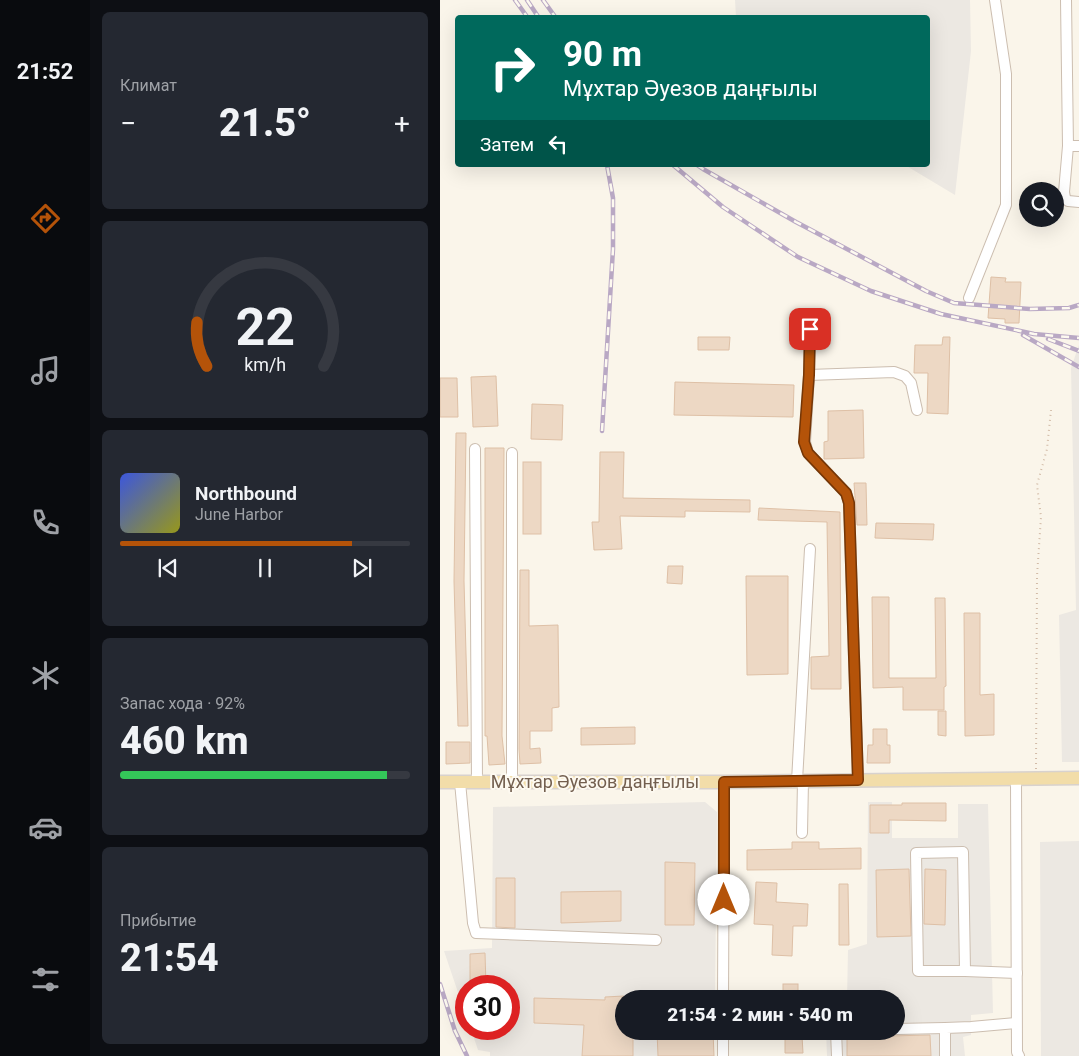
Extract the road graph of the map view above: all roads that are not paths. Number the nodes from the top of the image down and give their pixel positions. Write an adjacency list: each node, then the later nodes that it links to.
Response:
1 (995, 0): 6 (street)
2 (1066, 0): 3 (street)
3 (1068, 146): 4 (street); 5 (street)
4 (1079, 146)
5 (1079, 202)
6 (968, 298)
7 (810, 329): 8 (street)
8 (809, 375): 9 (street); 14 (street)
9 (917, 410)
10 (475, 449): 19 (street)
11 (512, 453): 20 (street)
12 (810, 549): 16 (street)
13 (1079, 778): 15 (main road, Мұхтар Әуезов даңғылы)
14 (858, 780): 15 (main road, Мұхтар Әуезов даңғылы); 16 (main road, Мұхтар Әуезов даңғылы)
15 (1016, 780): 25 (street)
16 (800, 781): 21 (main road, Мұхтар Әуезов даңғылы); 22 (street)
17 (440, 782): 18 (main road, Мұхтар Әуезов даңғылы)
18 (460, 782): 19 (main road, Мұхтар Әуезов даңғылы); 23 (street)
19 (477, 782): 20 (main road, Мұхтар Әуезов даңғылы)
20 (512, 782): 21 (main road, Мұхтар Әуезов даңғылы)
21 (724, 782): 26 (street)
22 (802, 833)
23 (656, 940)
24 (965, 971): 24 (street); 25 (street)
25 (1017, 974): 27 (street)
26 (723, 990)
27 (1016, 1024): 28 (street); 35 (street)
28 (944, 1028): 29 (street); 34 (street)
29 (905, 1029)
30 (723, 1040): 32 (street)
31 (836, 1040): 33 (street)
32 (723, 1056)
33 (837, 1056)
34 (945, 1056)
35 (1019, 1056)

